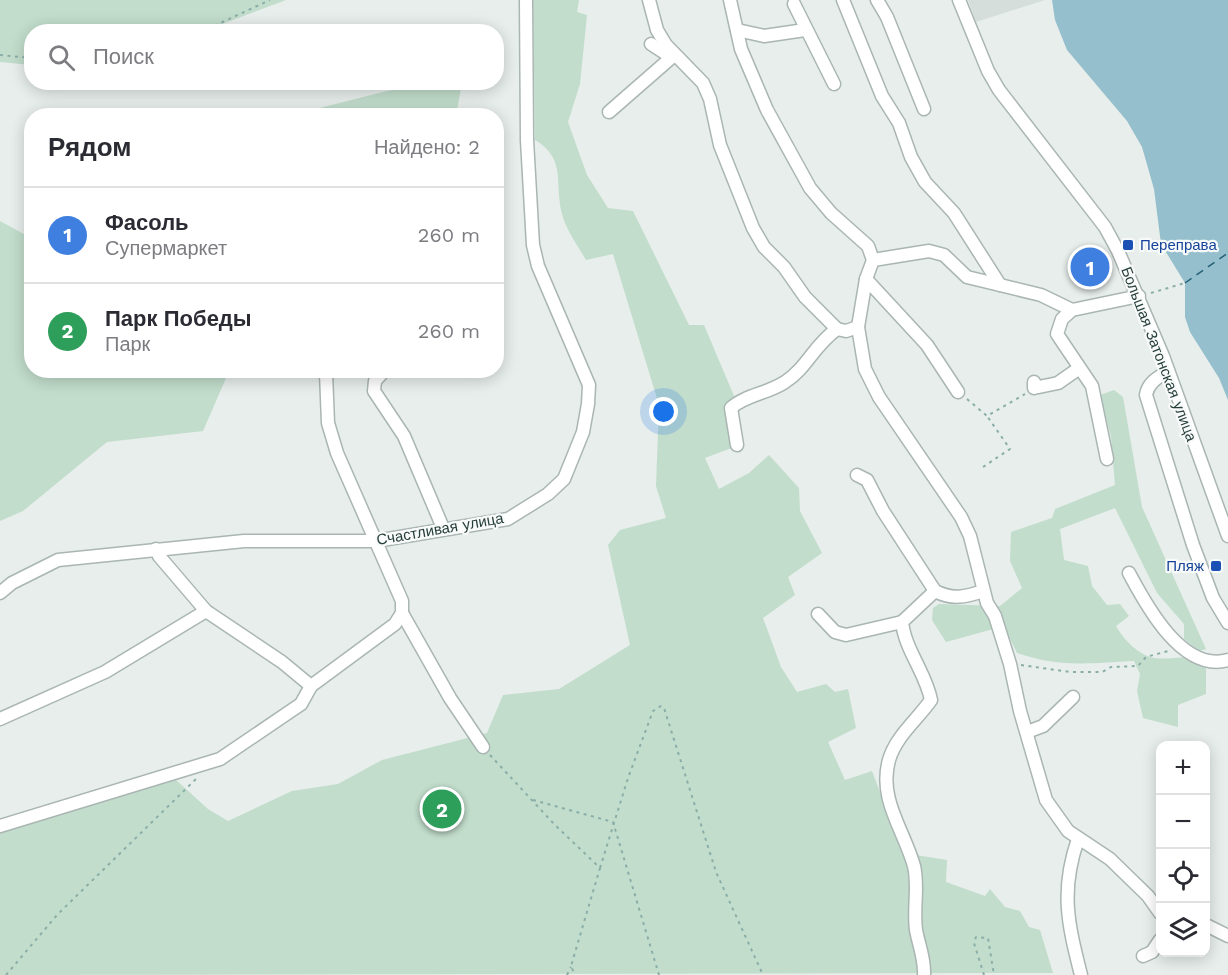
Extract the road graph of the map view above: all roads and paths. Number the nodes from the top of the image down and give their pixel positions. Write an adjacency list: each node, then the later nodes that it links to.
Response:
1 (270, 0): 9 (path)
2 (526, 0): 38 (street, Счастливая улица)
3 (649, 0): 15 (street)
4 (730, 0): 10 (street)
5 (843, 0): 22 (street)
6 (877, 0): 17 (street)
7 (959, 0): 23 (street, Большая Затонская улица)
8 (794, 4): 11 (street)
9 (218, 24)
10 (737, 30): 11 (street); 19 (street)
11 (805, 30): 16 (street)
12 (651, 44): 15 (street)
13 (0, 55): 14 (path)
14 (24, 57)
15 (675, 58): 18 (street); 26 (street)
16 (834, 84)
17 (924, 109)
18 (609, 112)
19 (873, 260): 20 (street); 22 (street)
20 (866, 279): 25 (street); 32 (street)
21 (1185, 283): 23 (path)
22 (1000, 285): 24 (street)
23 (1139, 296): 24 (street); 28 (street, Большая Затонская улица)
24 (1072, 310): 27 (street)
25 (858, 327): 26 (street); 44 (street)
26 (837, 329): 34 (street)
27 (1078, 369): 31 (street); 35 (street)
28 (1168, 371): 39 (street, Большая Затонская улица); 50 (street)
29 (326, 378): 40 (street)
30 (378, 378): 38 (street)
31 (1034, 385): 33 (path)
32 (958, 392): 33 (path)
33 (987, 416): 36 (path)
34 (737, 445)
35 (1107, 459)
36 (983, 467)
37 (857, 474): 43 (street)
38 (443, 528): 40 (street, Счастливая улица)
39 (1228, 536)
40 (376, 540): 41 (street, Счастливая улица); 47 (street)
41 (156, 549): 45 (street, Счастливая улица); 46 (street)
42 (1129, 573): 51 (street)
43 (936, 591): 44 (street); 49 (street)
44 (983, 591): 53 (street)
45 (0, 593)
46 (206, 611): 54 (street); 56 (street)
47 (402, 613): 54 (street); 58 (street)
48 (818, 614): 49 (street)
49 (902, 622): 76 (street)
50 (1228, 623)
51 (1179, 647): 52 (street); 53 (path)
52 (1228, 660)
53 (1010, 664): 57 (street)
54 (311, 686): 62 (street)
55 (1073, 697): 57 (street)
56 (0, 719)
57 (1027, 732): 63 (street)
58 (483, 747): 60 (path)
59 (203, 773): 71 (path)
60 (532, 800): 61 (path); 64 (path)
61 (613, 822): 64 (path); 74 (path); 75 (path)
62 (0, 826)
63 (1078, 839): 65 (street); 79 (street)
64 (600, 868): 70 (path)
65 (1156, 906)
66 (1210, 927): 67 (street)
67 (1228, 936)
68 (1156, 947): 69 (street)
69 (1143, 956)
70 (571, 966): 72 (path); 73 (path)
71 (6, 975)
72 (567, 975)
73 (575, 975)
74 (659, 975)
75 (763, 975)
76 (924, 975)
77 (984, 975): 78 (path)
78 (994, 975)
79 (1081, 975)

